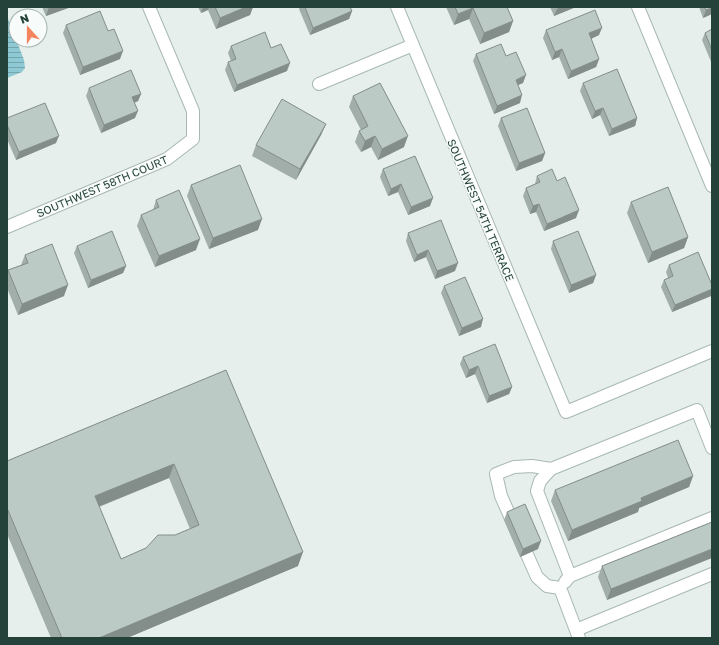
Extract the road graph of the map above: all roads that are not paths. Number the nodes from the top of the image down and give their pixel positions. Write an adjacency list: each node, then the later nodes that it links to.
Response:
1 (150, 7): 7 (street, SOUTHWEST 58TH COURT)
2 (397, 7): 4 (street, SOUTHWEST 54TH TERRACE)
3 (638, 7): 6 (street)
4 (413, 45): 5 (street); 8 (street, SOUTHWEST 54TH TERRACE)
5 (319, 84)
6 (712, 186)
7 (7, 227)
8 (712, 352)
9 (712, 448): 10 (street)
10 (551, 469): 13 (street); 14 (street)
11 (712, 518): 13 (street)
12 (712, 574): 15 (street)
13 (570, 576): 14 (street)
14 (560, 588): 15 (street)
15 (578, 634)

